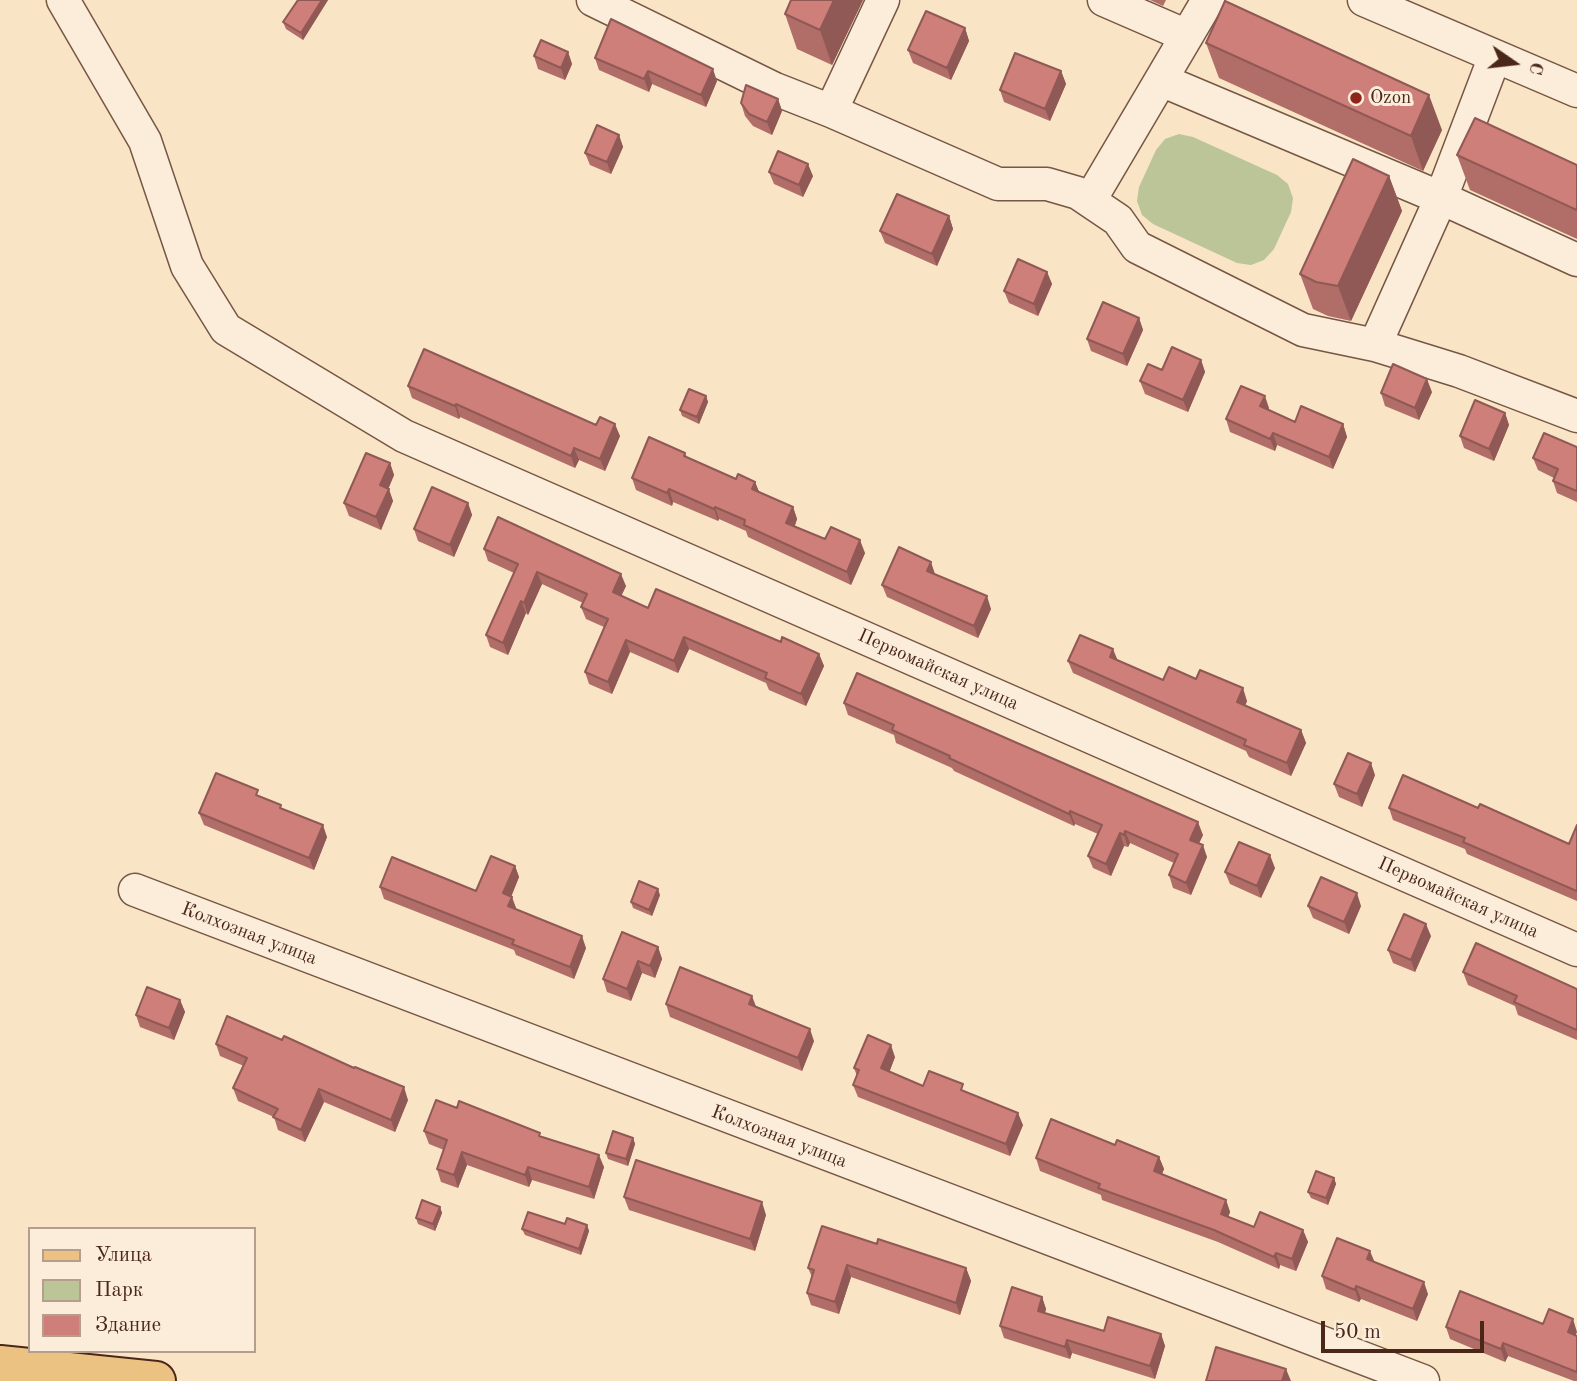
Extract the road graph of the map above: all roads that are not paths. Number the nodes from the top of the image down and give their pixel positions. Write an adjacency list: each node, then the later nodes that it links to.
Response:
1 (63, 0): 18 (street, Первомайская улица)
2 (593, 0): 11 (street)
3 (883, 0): 11 (street)
4 (1104, 0): 7 (street)
5 (1208, 0): 7 (street)
6 (1364, 0): 8 (street)
7 (1186, 36): 9 (street)
8 (1495, 56): 10 (street); 12 (street)
9 (1161, 80): 12 (street); 13 (street)
10 (1577, 91)
11 (831, 111): 13 (street)
12 (1441, 198): 14 (street); 15 (street)
13 (1090, 200): 15 (street)
14 (1577, 260)
15 (1375, 345): 16 (street)
16 (1577, 416)
17 (135, 890): 21 (street, Колхозная улица)
18 (1577, 950)
19 (0, 1365): 20 (main road)
20 (156, 1381)
21 (1423, 1381)

